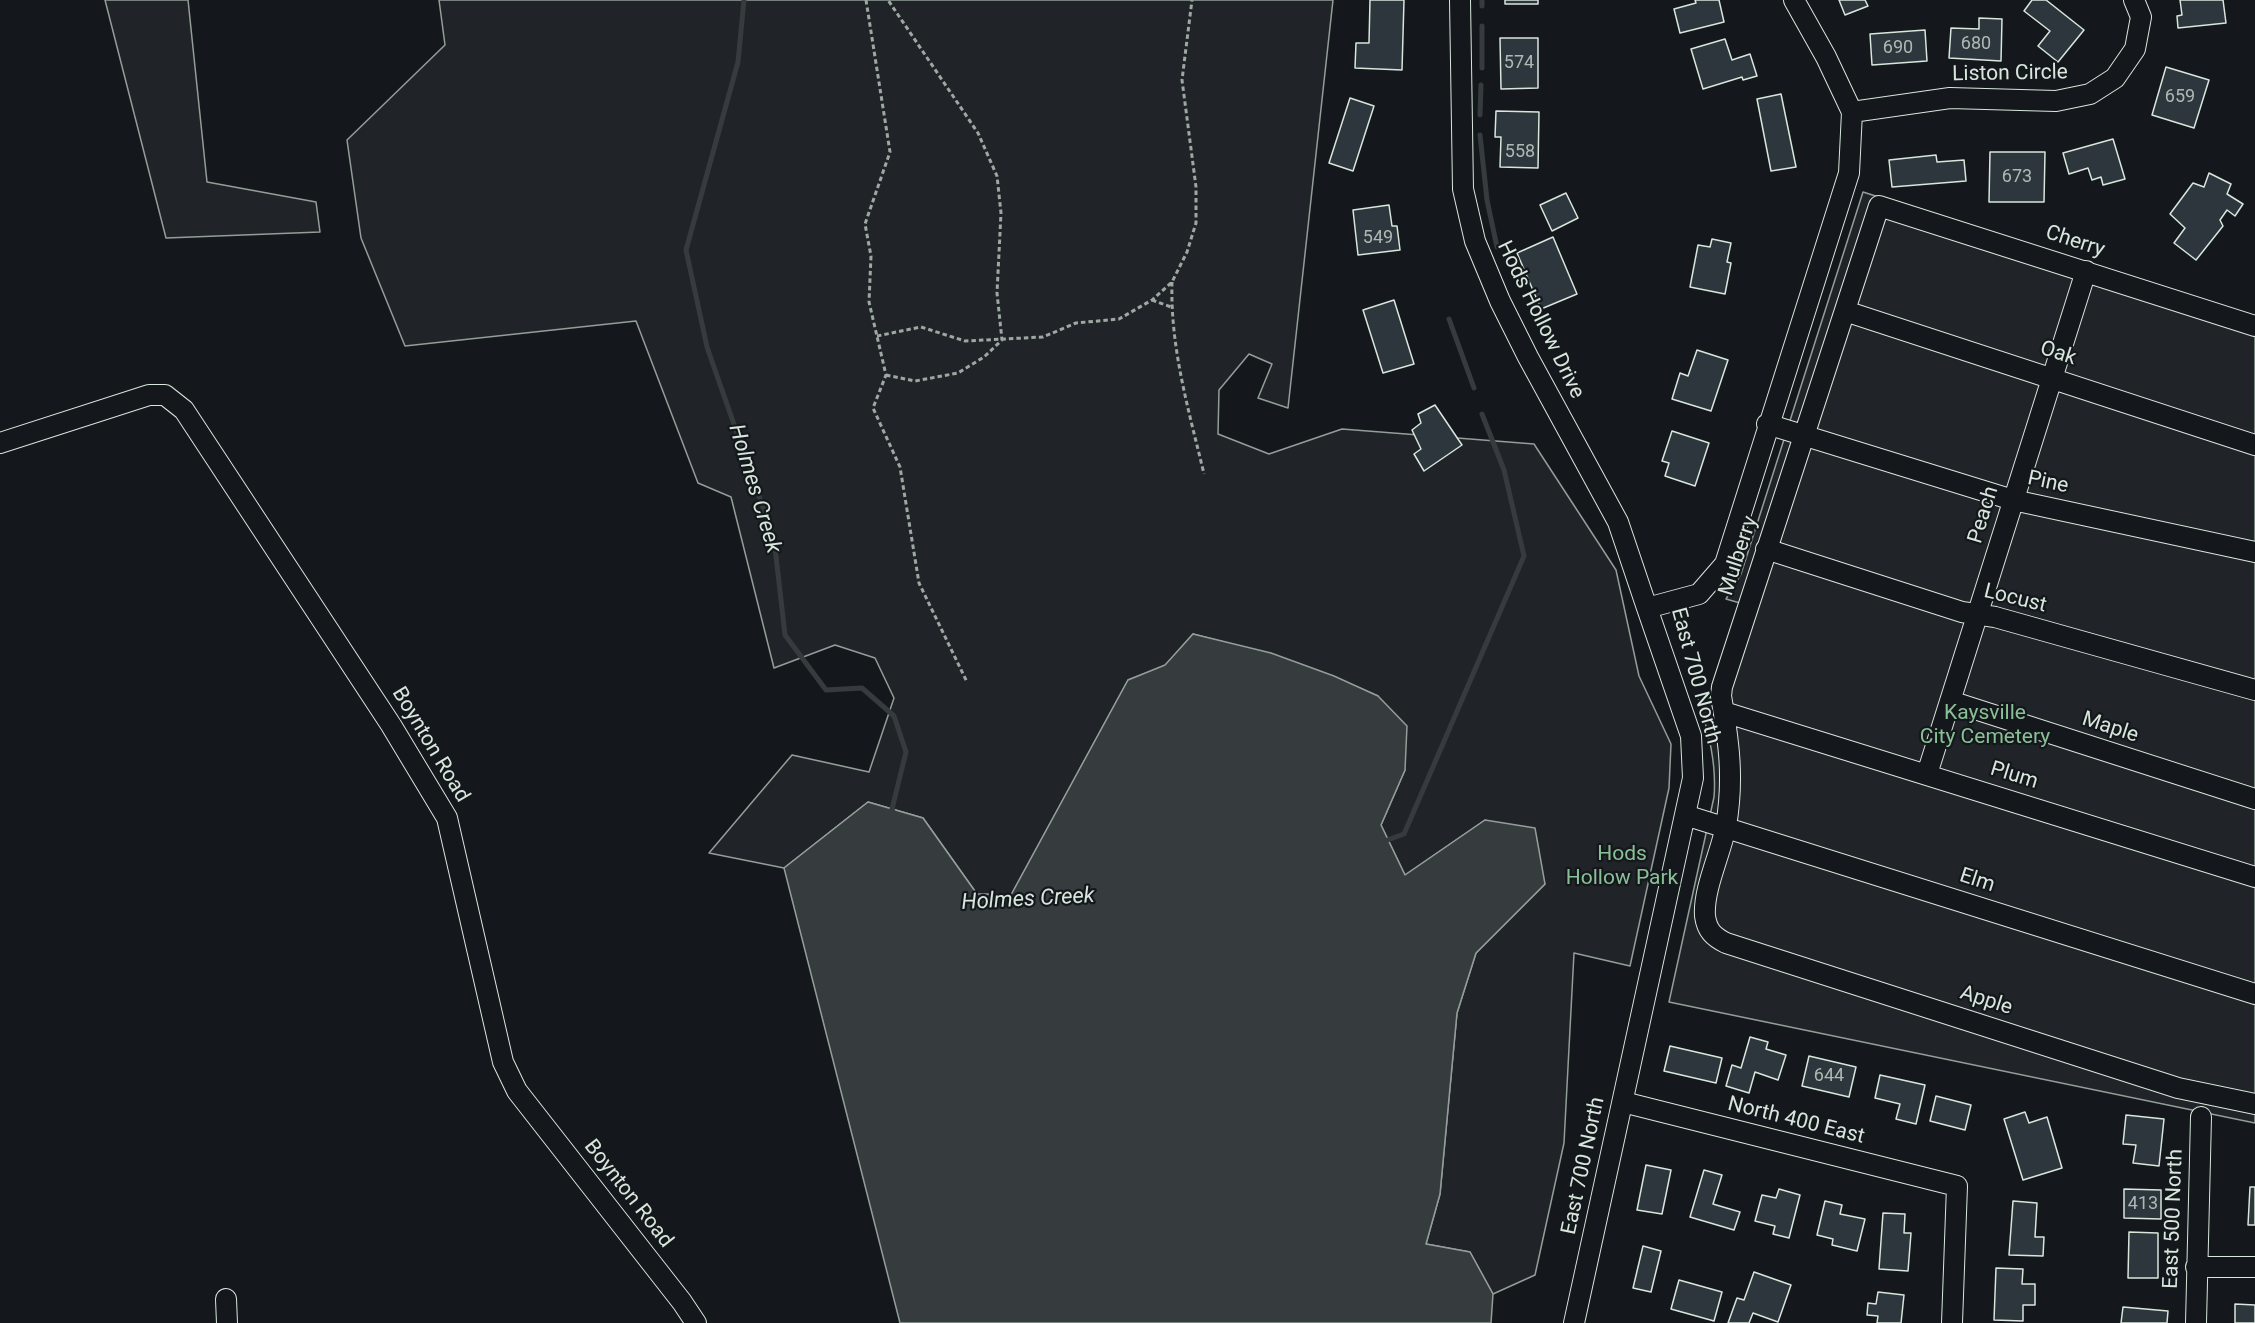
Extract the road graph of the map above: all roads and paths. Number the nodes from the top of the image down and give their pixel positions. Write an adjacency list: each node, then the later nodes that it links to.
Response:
1 (866, 0): 15 (path)
2 (888, 0): 16 (path)
3 (1192, 0): 10 (path)
4 (1460, 0): 27 (street, Hods Hollow Drive)
5 (1794, 0): 7 (street, East 700 North)
6 (2134, 0): 7 (street, Liston Circle)
7 (1852, 112): 19 (street, East 700 North)
8 (1879, 206): 9 (street, Cherry); 13 (street, Mulberry)
9 (2086, 271): 14 (street, Cherry); 18 (street, Peach)
10 (1172, 282): 11 (path); 12 (path)
11 (1152, 300): 12 (path); 16 (path)
12 (1171, 308): 23 (path)
13 (1845, 311): 18 (street, Oak); 20 (street, Mulberry)
14 (2255, 326)
15 (877, 336): 16 (path); 17 (path)
16 (1002, 340): 17 (path)
17 (886, 375): 29 (path)
18 (2052, 378): 22 (street, Oak); 24 (street, Peach)
19 (1767, 424): 20 (street, Pine); 27 (street, East 700 North)
20 (1803, 436): 24 (street, Pine); 25 (street, Mulberry)
21 (0, 443): 47 (street, Boynton Road)
22 (2255, 445)
23 (1204, 474)
24 (2013, 500): 26 (street, Pine); 28 (street, Peach)
25 (1766, 549): 28 (street, Locust); 32 (street, Mulberry)
26 (2255, 552)
27 (1647, 608): 35 (street, East 700 North)
28 (1978, 613): 30 (street, Locust); 31 (street, Peach)
29 (967, 682)
30 (2255, 690)
31 (1950, 701): 33 (street, Peach); 34 (street, Maple)
32 (1724, 712): 33 (street, Plum); 36 (street, Mulberry)
33 (1927, 774): 37 (street, Plum)
34 (2255, 799)
35 (1685, 815): 36 (street, Elm); 40 (street, East 700 North)
36 (1726, 826): 38 (street, Mulberry); 39 (street, Elm)
37 (2255, 877)
38 (1708, 929): 41 (street, Apple)
39 (2255, 994)
40 (1623, 1102): 48 (street, East 700 North); 49 (street, North 400 East)
41 (2255, 1104)
42 (2201, 1117): 43 (street, East 500 North)
43 (2196, 1267): 44 (street); 50 (street, East 500 North)
44 (2255, 1267)
45 (226, 1299): 46 (street)
46 (227, 1323)
47 (696, 1323)
48 (1574, 1323)
49 (1952, 1323)
50 (2196, 1323)

